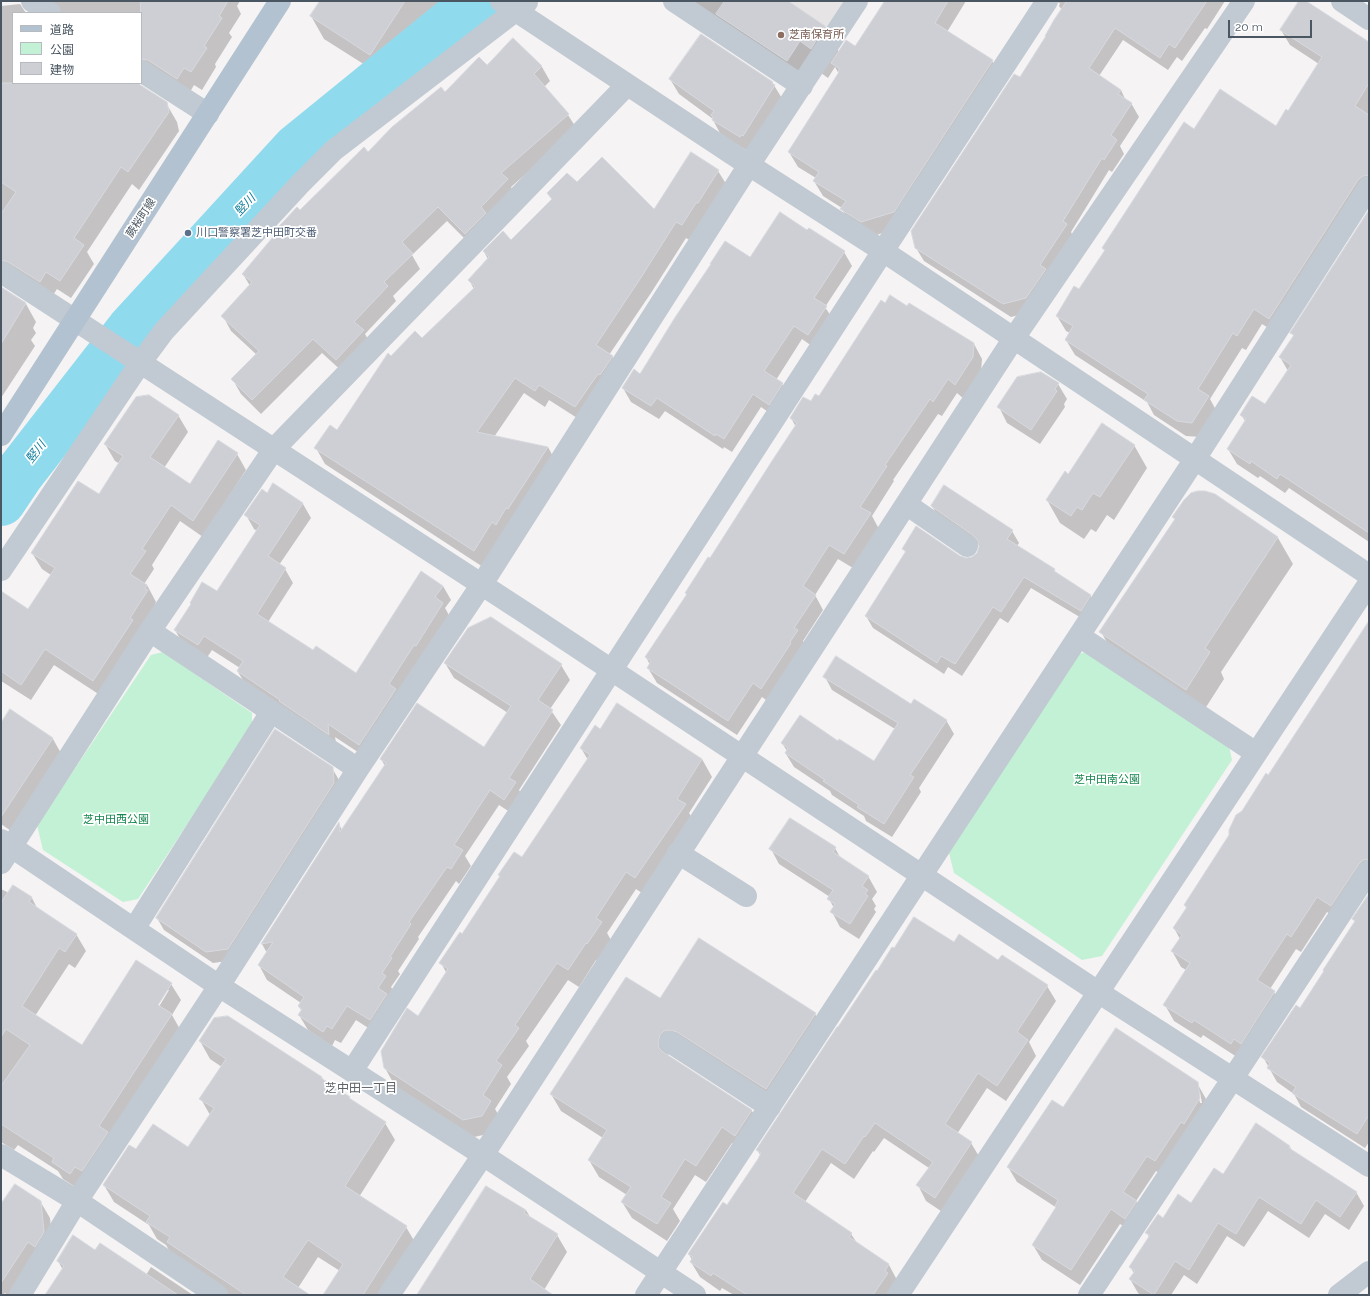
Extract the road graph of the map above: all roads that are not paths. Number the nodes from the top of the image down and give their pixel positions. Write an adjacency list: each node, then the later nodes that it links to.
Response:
1 (32, 1): 9 (street)
2 (280, 1): 14 (main road, 蕨桜町線)
3 (674, 1): 13 (street)
4 (858, 1): 13 (street)
5 (1047, 1): 17 (street)
6 (1244, 1): 20 (street)
7 (1342, 1): 10 (street)
8 (513, 4): 12 (street); 21 (street)
9 (48, 12)
10 (1369, 20)
11 (142, 72): 14 (street)
12 (627, 85): 15 (street); 23 (street)
13 (802, 86): 15 (street)
14 (208, 114): 19 (main road, 蕨桜町線)
15 (749, 165): 17 (street); 30 (street)
16 (1369, 187): 24 (street)
17 (883, 251): 20 (street); 33 (street)
18 (1, 272): 19 (street)
19 (76, 320): 21 (street); 22 (main road, 蕨桜町線)
20 (1014, 338): 24 (street); 25 (street)
21 (136, 359): 23 (street); 27 (street)
22 (1, 435)
23 (274, 449): 30 (street); 31 (street)
24 (1195, 459): 28 (street); 32 (street)
25 (906, 504): 26 (street); 36 (street)
26 (967, 546)
27 (1, 570)
28 (1369, 575)
29 (1369, 583): 35 (street)
30 (482, 584): 33 (street); 37 (street)
31 (150, 631): 34 (street); 38 (street)
32 (1079, 636): 35 (street); 41 (street)
33 (612, 670): 36 (street); 47 (street)
34 (271, 712): 37 (street); 43 (street)
35 (1256, 753): 45 (street)
36 (742, 756): 39 (street); 41 (street)
37 (358, 769): 44 (street)
38 (4, 850): 43 (street)
39 (678, 853): 42 (street); 51 (street)
40 (1369, 871): 48 (street)
41 (922, 875): 45 (street); 49 (street)
42 (746, 896)
43 (134, 929): 44 (street)
44 (218, 986): 47 (street); 53 (street)
45 (1098, 992): 48 (street); 61 (street)
46 (670, 1042): 49 (street)
47 (352, 1071): 51 (street)
48 (1233, 1078): 52 (street); 62 (street)
49 (770, 1107): 55 (street)
50 (1, 1154): 53 (street)
51 (482, 1155): 55 (street); 58 (street)
52 (1367, 1161)
53 (77, 1201): 56 (street); 57 (street)
54 (1369, 1272): 63 (street)
55 (660, 1273): 59 (street); 60 (street)
56 (20, 1295)
57 (217, 1295)
58 (390, 1295)
59 (646, 1295)
60 (695, 1295)
61 (898, 1295)
62 (1089, 1295)
63 (1338, 1295)

